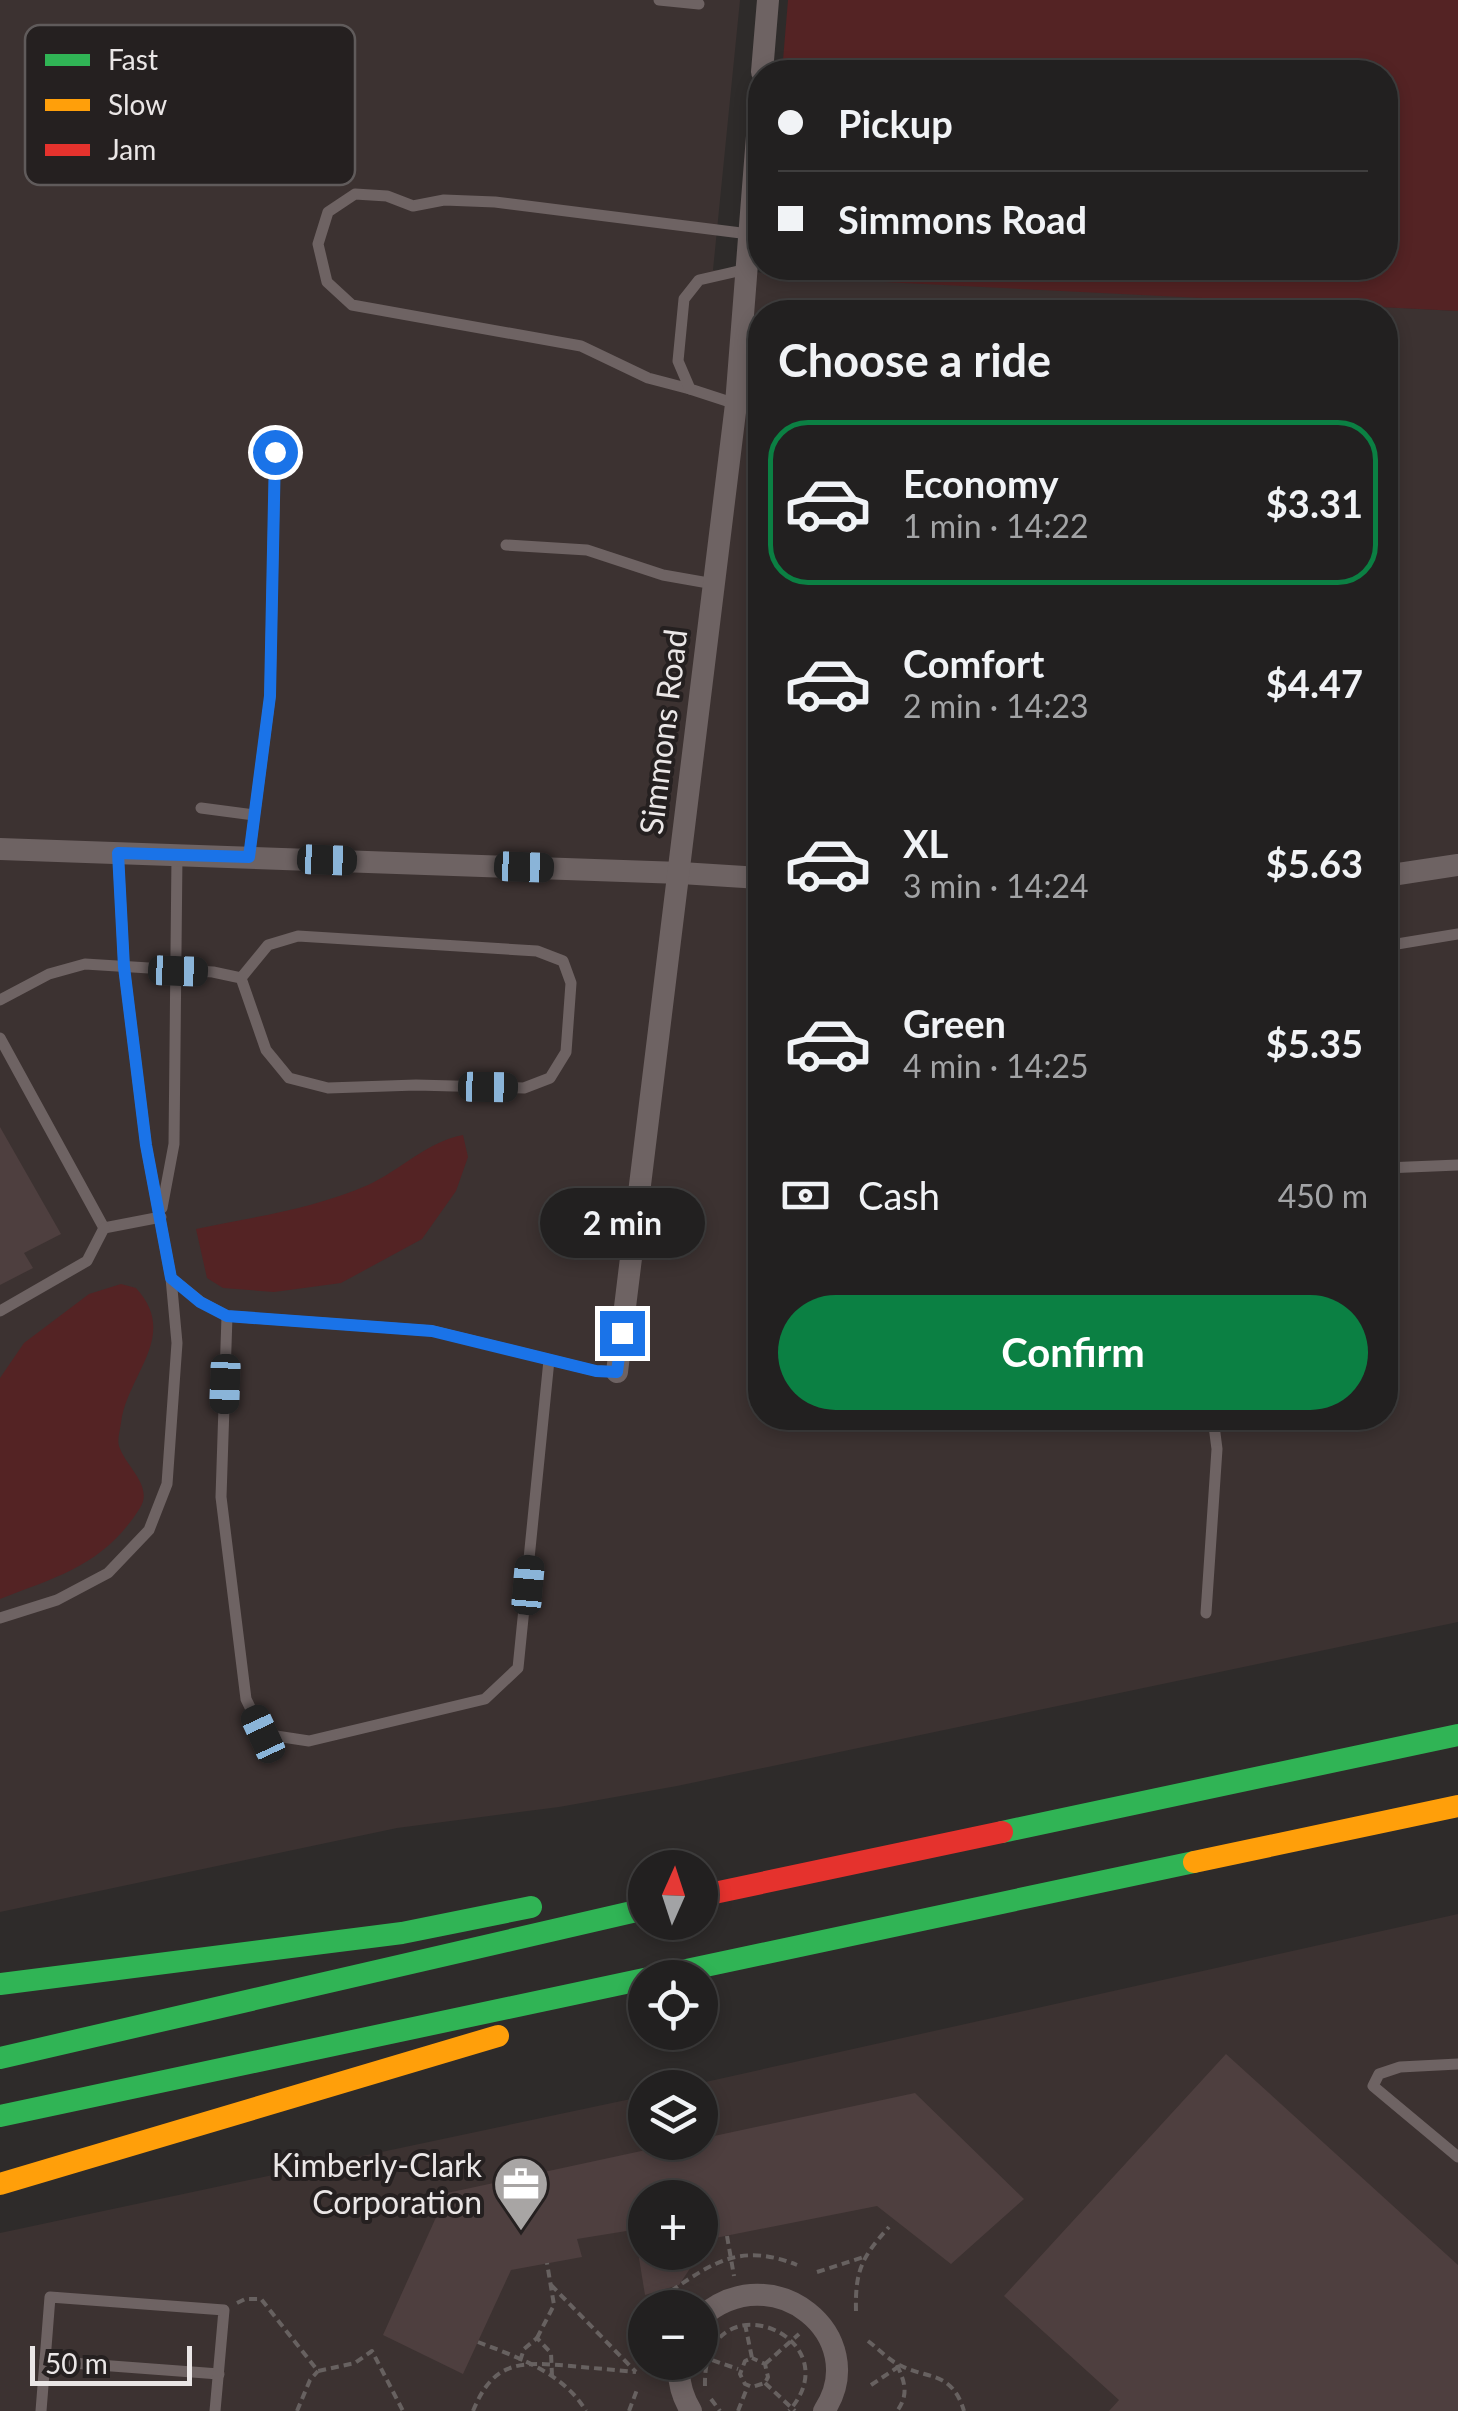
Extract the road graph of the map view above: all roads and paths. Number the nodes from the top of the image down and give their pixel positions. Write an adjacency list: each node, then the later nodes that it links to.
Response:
1 (660, 0): 3 (lane)
2 (768, 0): 4 (street)
3 (700, 4)
4 (763, 60)
5 (748, 234): 8 (lane)
6 (748, 257): 7 (street, Simmons Road)
7 (747, 269): 8 (lane); 9 (street, Simmons Road)
8 (690, 389): 9 (lane)
9 (736, 404): 12 (street, Simmons Road)
10 (275, 452): 14 (lane)
11 (506, 545): 12 (lane)
12 (714, 584): 20 (street, Simmons Road)
13 (202, 808): 14 (lane)
14 (254, 815): 18 (lane)
15 (0, 849): 16 (street)
16 (118, 853): 17 (street); 25 (lane)
17 (177, 855): 18 (street); 26 (lane)
18 (249, 857): 20 (street)
19 (1458, 865): 21 (street)
20 (681, 873): 22 (street); 38 (street, Simmons Road)
21 (1398, 874)
22 (748, 877)
23 (1458, 934): 24 (lane)
24 (1398, 944)
25 (124, 967): 26 (lane); 28 (lane); 32 (lane)
26 (178, 971): 27 (lane); 32 (lane)
27 (242, 978): 27 (lane)
28 (0, 1000)
29 (0, 1038): 33 (lane)
30 (1458, 1165): 31 (lane)
31 (1398, 1167)
32 (160, 1217): 33 (lane); 34 (lane)
33 (104, 1228): 35 (lane)
34 (171, 1278): 36 (lane); 41 (lane)
35 (0, 1311)
36 (227, 1316): 37 (lane); 37 (lane)
37 (549, 1360): 38 (lane)
38 (617, 1372)
39 (1215, 1430): 40 (lane)
40 (1206, 1613)
41 (0, 1618)
42 (1458, 1734): 44 (highway)
43 (1458, 1806): 51 (highway)
44 (773, 1878): 45 (highway); 46 (highway)
45 (718, 1884)
46 (718, 1892)
47 (628, 1894): 48 (highway)
48 (607, 1896)
49 (550, 1903): 53 (highway)
50 (628, 1913): 57 (highway)
51 (856, 1936): 52 (highway); 59 (highway)
52 (718, 1980)
53 (0, 1984)
54 (628, 2002): 55 (highway)
55 (554, 2022)
56 (517, 2031): 61 (highway)
57 (0, 2058)
58 (1458, 2064): 60 (lane)
59 (0, 2116)
60 (1458, 2157)
61 (0, 2184)
62 (889, 2227): 64 (path)
63 (727, 2236): 65 (path)
64 (864, 2257): 68 (path); 74 (path)
65 (730, 2259): 67 (path); 70 (path); 71 (path)
66 (548, 2263): 69 (path)
67 (797, 2265)
68 (817, 2272)
69 (551, 2284): 77 (path); 87 (path)
70 (672, 2290)
71 (738, 2295): 72 (street); 75 (street); 76 (path)
72 (718, 2304)
73 (224, 2310): 83 (lane); 90 (path); 91 (lane)
74 (856, 2311)
75 (815, 2320): 78 (path); 110 (street)
76 (744, 2324): 78 (path); 81 (path); 82 (path)
77 (537, 2338): 84 (path); 87 (path)
78 (792, 2340): 86 (path); 99 (path)
79 (868, 2341): 88 (path)
80 (478, 2342): 84 (path)
81 (718, 2343)
82 (752, 2358): 86 (path); 89 (path)
83 (45, 2361): 91 (lane); 100 (lane)
84 (522, 2362): 87 (path); 92 (path); 104 (path)
85 (718, 2362): 89 (path)
86 (765, 2364): 95 (path)
87 (552, 2365): 92 (path)
88 (899, 2365): 96 (path); 111 (path); 112 (path)
89 (740, 2370): 97 (path)
90 (318, 2371): 102 (path); 103 (path)
91 (219, 2374): 101 (lane)
92 (552, 2376): 105 (path)
93 (680, 2380): 107 (street)
94 (706, 2380): 108 (path)
95 (764, 2383): 97 (path); 99 (path)
96 (870, 2384)
97 (748, 2386): 109 (path)
98 (638, 2387): 106 (path)
99 (792, 2410)
100 (41, 2411)
101 (215, 2411)
102 (297, 2411)
103 (403, 2411)
104 (473, 2411)
105 (586, 2411)
106 (629, 2411)
107 (691, 2411)
108 (720, 2411)
109 (738, 2411)
110 (824, 2411)
111 (897, 2411)
112 (964, 2411)

